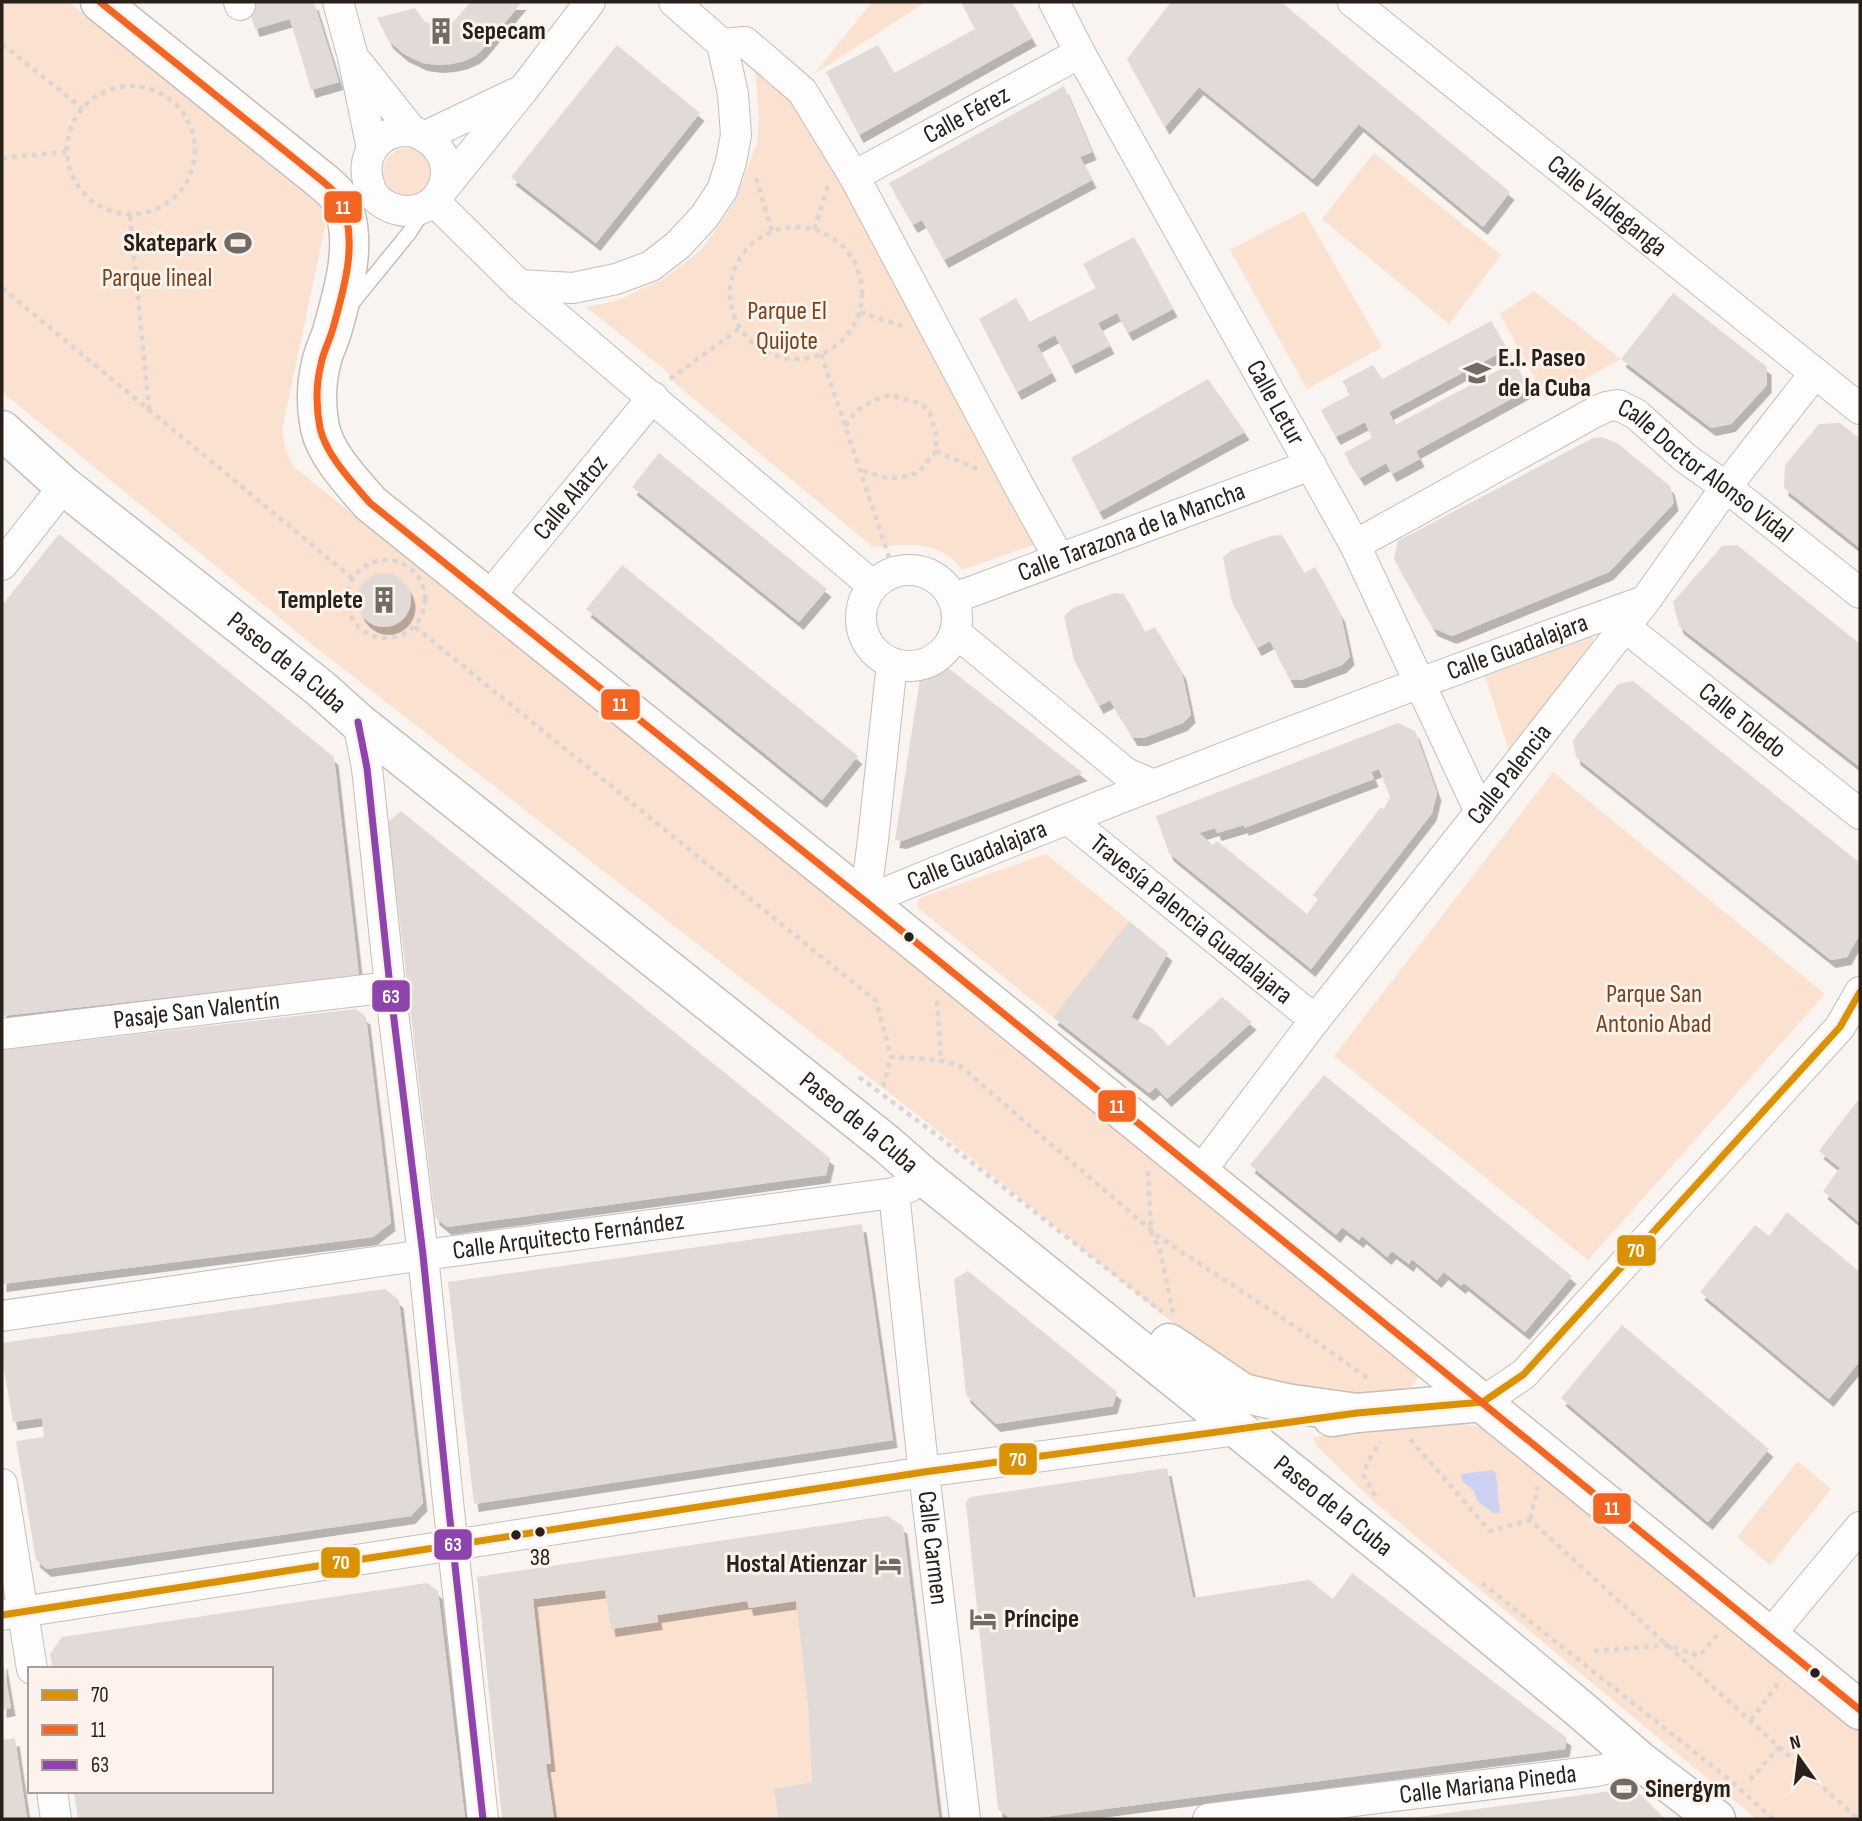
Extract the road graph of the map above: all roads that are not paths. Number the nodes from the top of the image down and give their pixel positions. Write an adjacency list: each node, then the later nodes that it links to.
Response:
1 (100, 2): 14 (main road)
2 (338, 2): 9 (street)
3 (590, 2): 10 (street)
4 (674, 2): 7 (street)
5 (1054, 2): 8 (street, Calle Letur)
6 (1353, 2): 18 (street, Calle Valdeganga)
7 (722, 44): 13 (street); 16 (street)
8 (1080, 53): 13 (street, Calle Férez); 22 (street, Calle Letur)
9 (354, 57): 11 (street); 12 (street)
10 (523, 90): 11 (street); 15 (street)
11 (419, 133): 12 (street); 15 (street)
12 (369, 155): 14 (street); 15 (street)
13 (846, 164): 26 (street)
14 (305, 167): 17 (main road)
15 (433, 201): 16 (street); 17 (lane)
16 (519, 285): 19 (street)
17 (333, 330): 31 (main road)
18 (1815, 373): 20 (street, Calle Valdeganga); 24 (street, Calle Palencia)
19 (653, 397): 28 (street); 31 (street, Calle Alatoz)
20 (1860, 410)
21 (2, 429): 23 (main road, Paseo de la Cuba)
22 (1311, 464): 25 (street, Calle Letur); 26 (street, Calle Tarazona de la Mancha)
23 (64, 486): 27 (street); 37 (main road, Paseo de la Cuba)
24 (1726, 487): 25 (street, Calle Doctor Alonso Vidal); 29 (street, Calle Doctor Alonso Vidal); 32 (street, Calle Palencia)
25 (1355, 545): 36 (street, Calle Letur)
26 (1059, 558): 30 (street, Calle Tarazona de la Mancha)
27 (2, 565)
28 (884, 579): 30 (street); 35 (street)
29 (1860, 593)
30 (952, 597): 34 (street)
31 (488, 598): 42 (main road)
32 (1645, 601): 33 (street, Calle Palencia); 36 (street, Calle Guadalajara)
33 (1625, 626): 39 (street, Calle Palencia); 40 (street, Calle Toledo)
34 (955, 632): 35 (street); 38 (street)
35 (892, 663): 42 (street, Calle Guadalajara)
36 (1420, 682): 38 (street, Calle Guadalajara); 39 (street, Calle Letur)
37 (358, 722): 43 (street); 48 (main road, Paseo de la Cuba)
38 (1154, 785): 41 (street, Calle Guadalajara)
39 (1480, 812): 45 (street, Calle Palencia)
40 (1860, 814)
41 (1068, 819): 42 (street, Calle Guadalajara); 45 (street, Travesía Palencia Guadalajara)
42 (865, 901): 47 (main road)
43 (390, 987): 46 (street, Pasaje San Valentín); 49 (street)
44 (1860, 992): 52 (street)
45 (1315, 1020): 47 (street, Calle Palencia)
46 (2, 1034)
47 (1200, 1172): 52 (main road)
48 (908, 1184): 49 (street, Calle Arquitecto Fernández); 51 (main road); 53 (main road, Paseo de la Cuba); 54 (street, Calle Carmen)
49 (423, 1255): 50 (street, Calle Arquitecto Fernández); 57 (street)
50 (2, 1316)
51 (1366, 1400): 52 (main road); 53 (main road)
52 (1483, 1402): 59 (main road)
53 (1238, 1430): 54 (street); 62 (main road, Paseo de la Cuba)
54 (925, 1472): 57 (street); 66 (street, Calle Carmen)
55 (2, 1484): 58 (street)
56 (1860, 1527): 59 (street)
57 (453, 1545): 58 (street); 65 (street)
58 (12, 1613): 60 (street)
59 (1769, 1636): 61 (main road)
60 (31, 1667)
61 (1860, 1710)
62 (1640, 1761): 67 (street, Calle Mariana Pineda); 68 (main road, Paseo de la Cuba)
63 (52, 1793): 64 (street)
64 (56, 1819)
65 (483, 1819)
66 (965, 1819)
67 (1208, 1819)
68 (1716, 1819)

